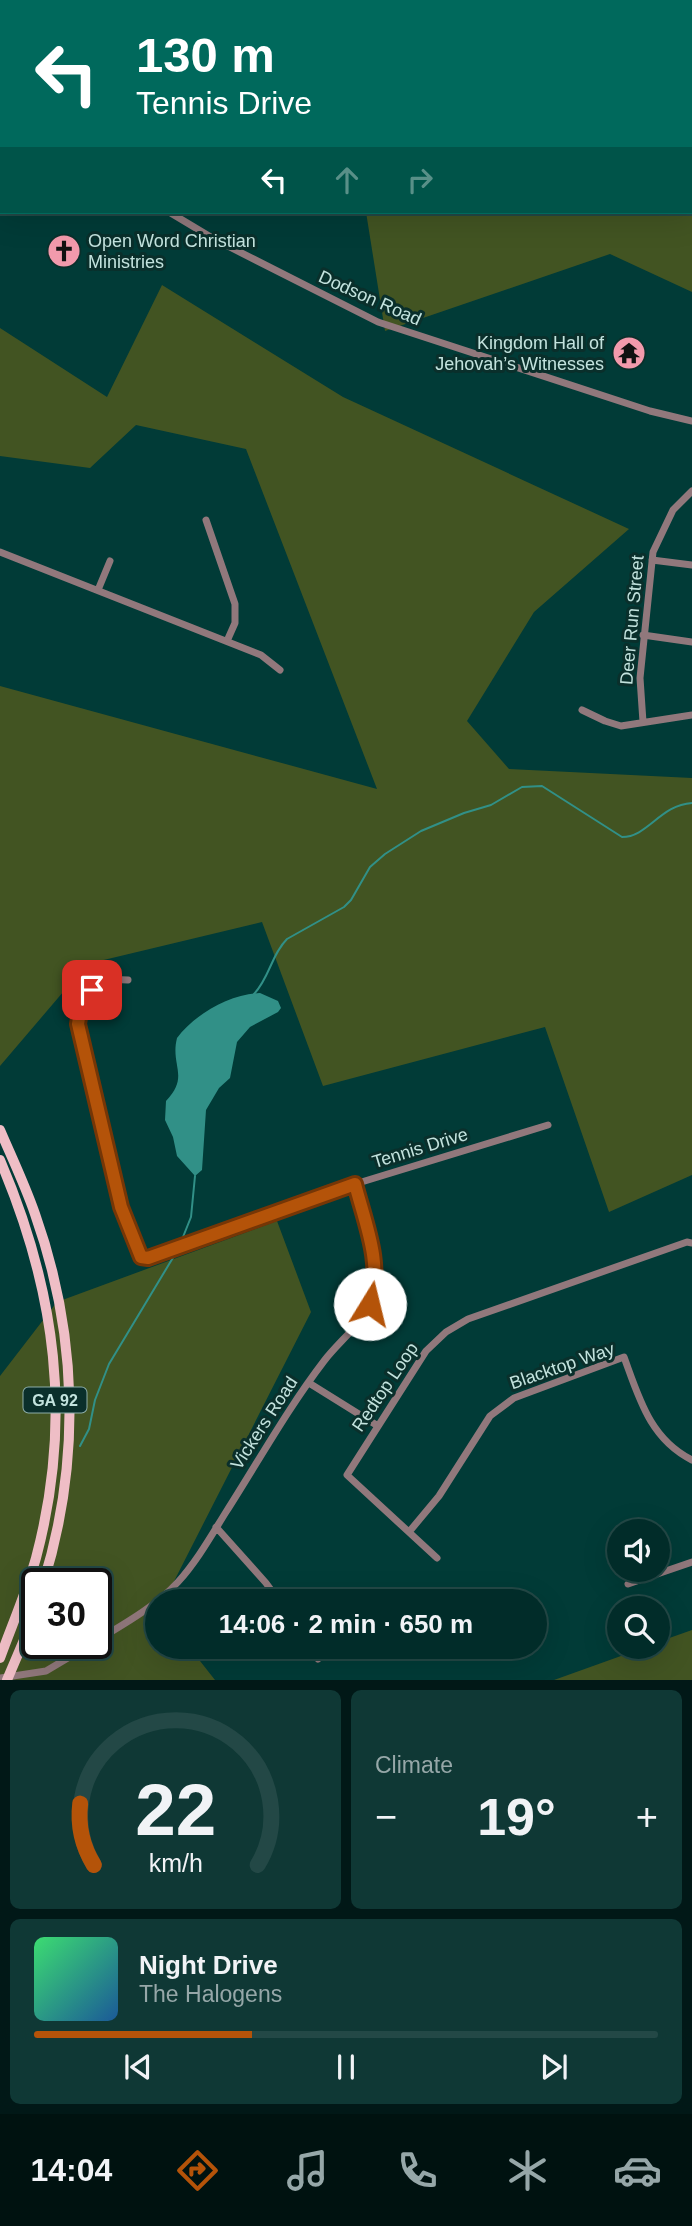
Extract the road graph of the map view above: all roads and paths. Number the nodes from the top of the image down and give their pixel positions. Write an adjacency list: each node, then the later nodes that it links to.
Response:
1 (172, 214): 2 (street, Dodson Road)
2 (692, 421)
3 (692, 491): 6 (street, Deer Run Street)
4 (206, 520): 11 (street)
5 (0, 552): 9 (street)
6 (652, 560): 8 (street); 10 (street, Deer Run Street)
7 (110, 561): 9 (street)
8 (692, 565)
9 (98, 590): 11 (street)
10 (643, 635): 12 (street); 16 (street, Deer Run Street)
11 (228, 641): 13 (street)
12 (692, 642)
13 (280, 670)
14 (582, 710): 16 (street)
15 (692, 716): 16 (street)
16 (643, 722)
17 (128, 980): 21 (street, Tennis Drive)
18 (548, 1125): 21 (street, Tennis Drive)
19 (0, 1130): 30 (main road, GA 92)
20 (0, 1160): 35 (main road, GA 92)
21 (355, 1184): 23 (street, Vickers Road)
22 (692, 1243): 24 (street, Redtop Loop)
23 (309, 1382): 24 (street); 26 (street, Vickers Road)
24 (378, 1426): 27 (street, Redtop Loop)
25 (692, 1460): 27 (street, Blacktop Way)
26 (216, 1527): 32 (street); 33 (street, Vickers Road)
27 (409, 1532): 28 (street, Redtop Loop)
28 (438, 1558)
29 (692, 1562): 31 (street)
30 (48, 1568)
31 (628, 1584)
32 (270, 1589)
33 (112, 1631)
34 (21, 1645): 37 (main road)
35 (0, 1658)
36 (66, 1659): 37 (street, Vickers Road)
37 (5, 1678)

